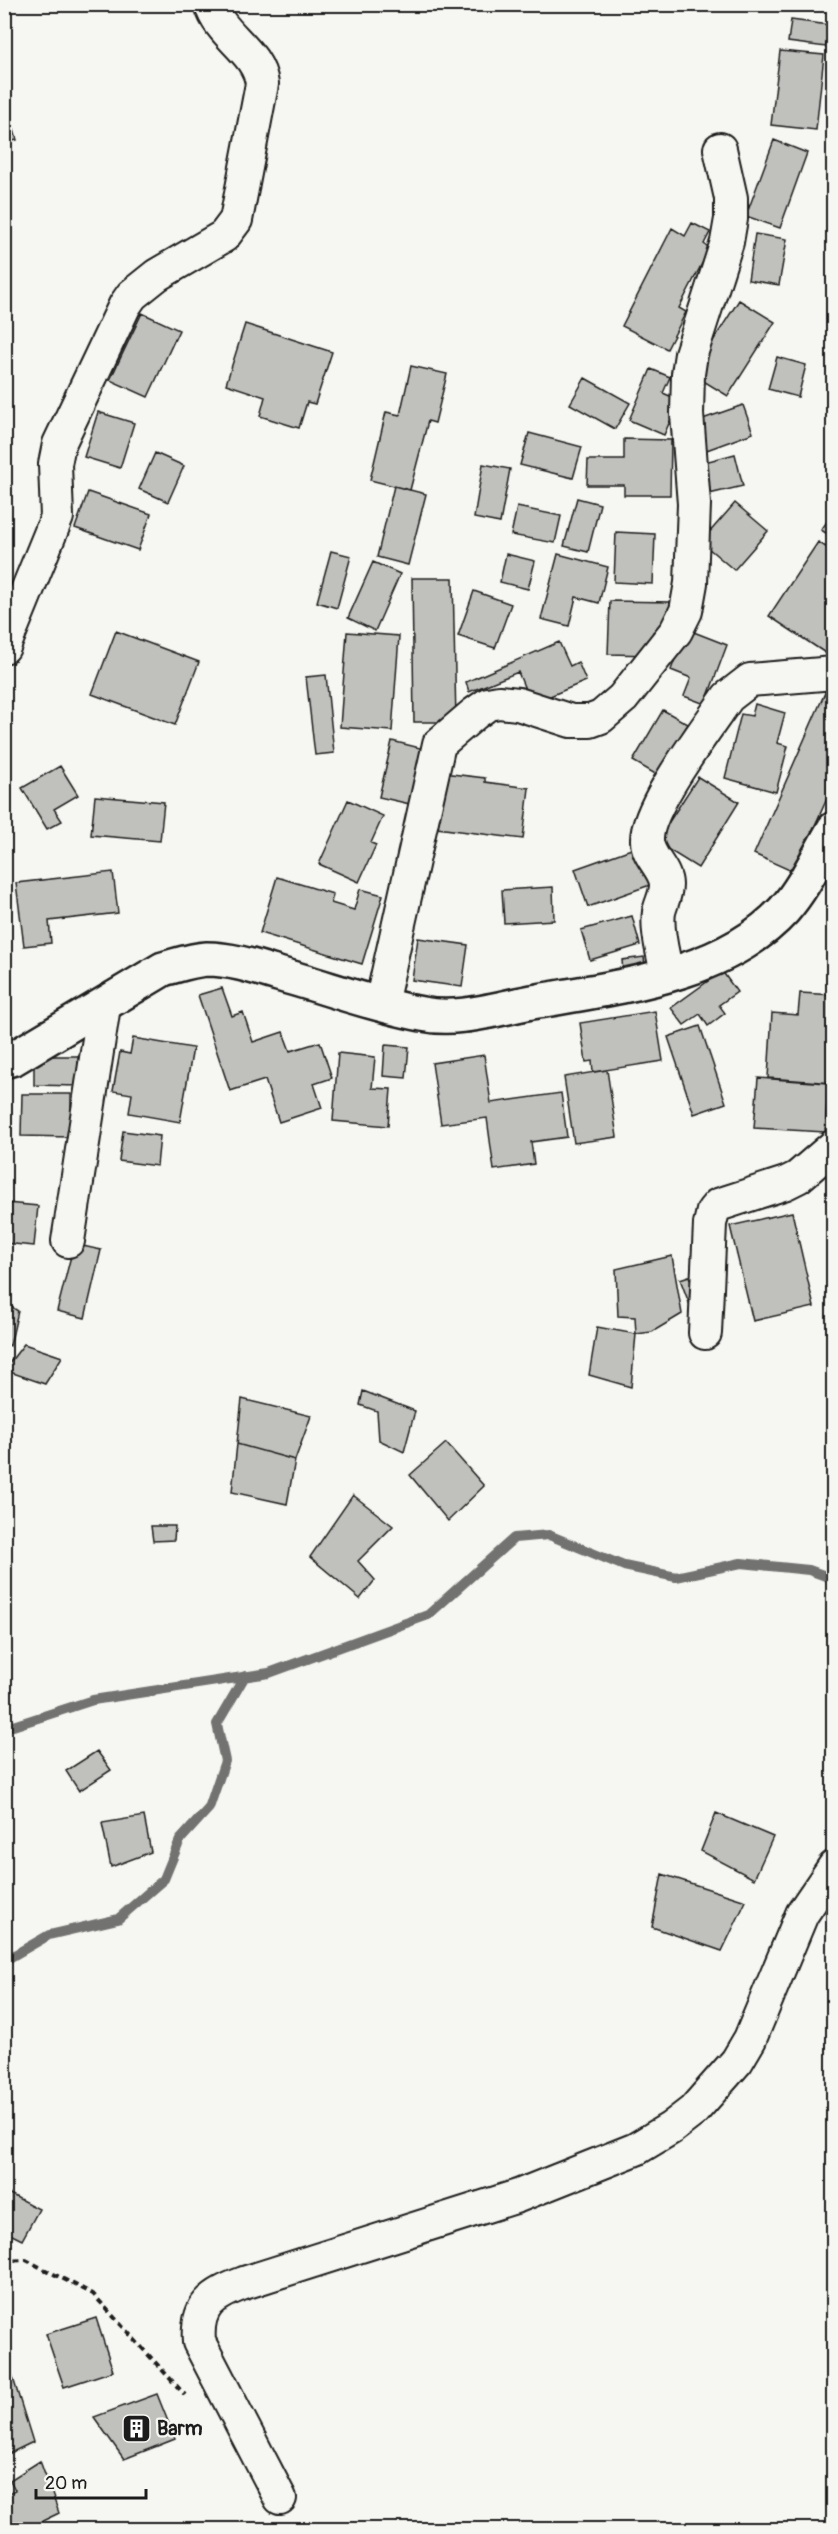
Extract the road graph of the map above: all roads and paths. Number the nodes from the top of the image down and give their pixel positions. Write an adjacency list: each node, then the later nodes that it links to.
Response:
1 (211, 4): 3 (street)
2 (720, 149): 7 (street)
3 (4, 647)
4 (834, 673): 6 (street)
5 (834, 829): 6 (street)
6 (667, 975): 7 (street)
7 (381, 1004): 8 (street)
8 (104, 1006): 9 (street); 11 (street)
9 (4, 1061)
10 (834, 1146): 12 (street)
11 (68, 1241)
12 (705, 1333)
13 (834, 1867): 16 (street)
14 (4, 2261): 15 (path)
15 (192, 2402)
16 (280, 2498)

